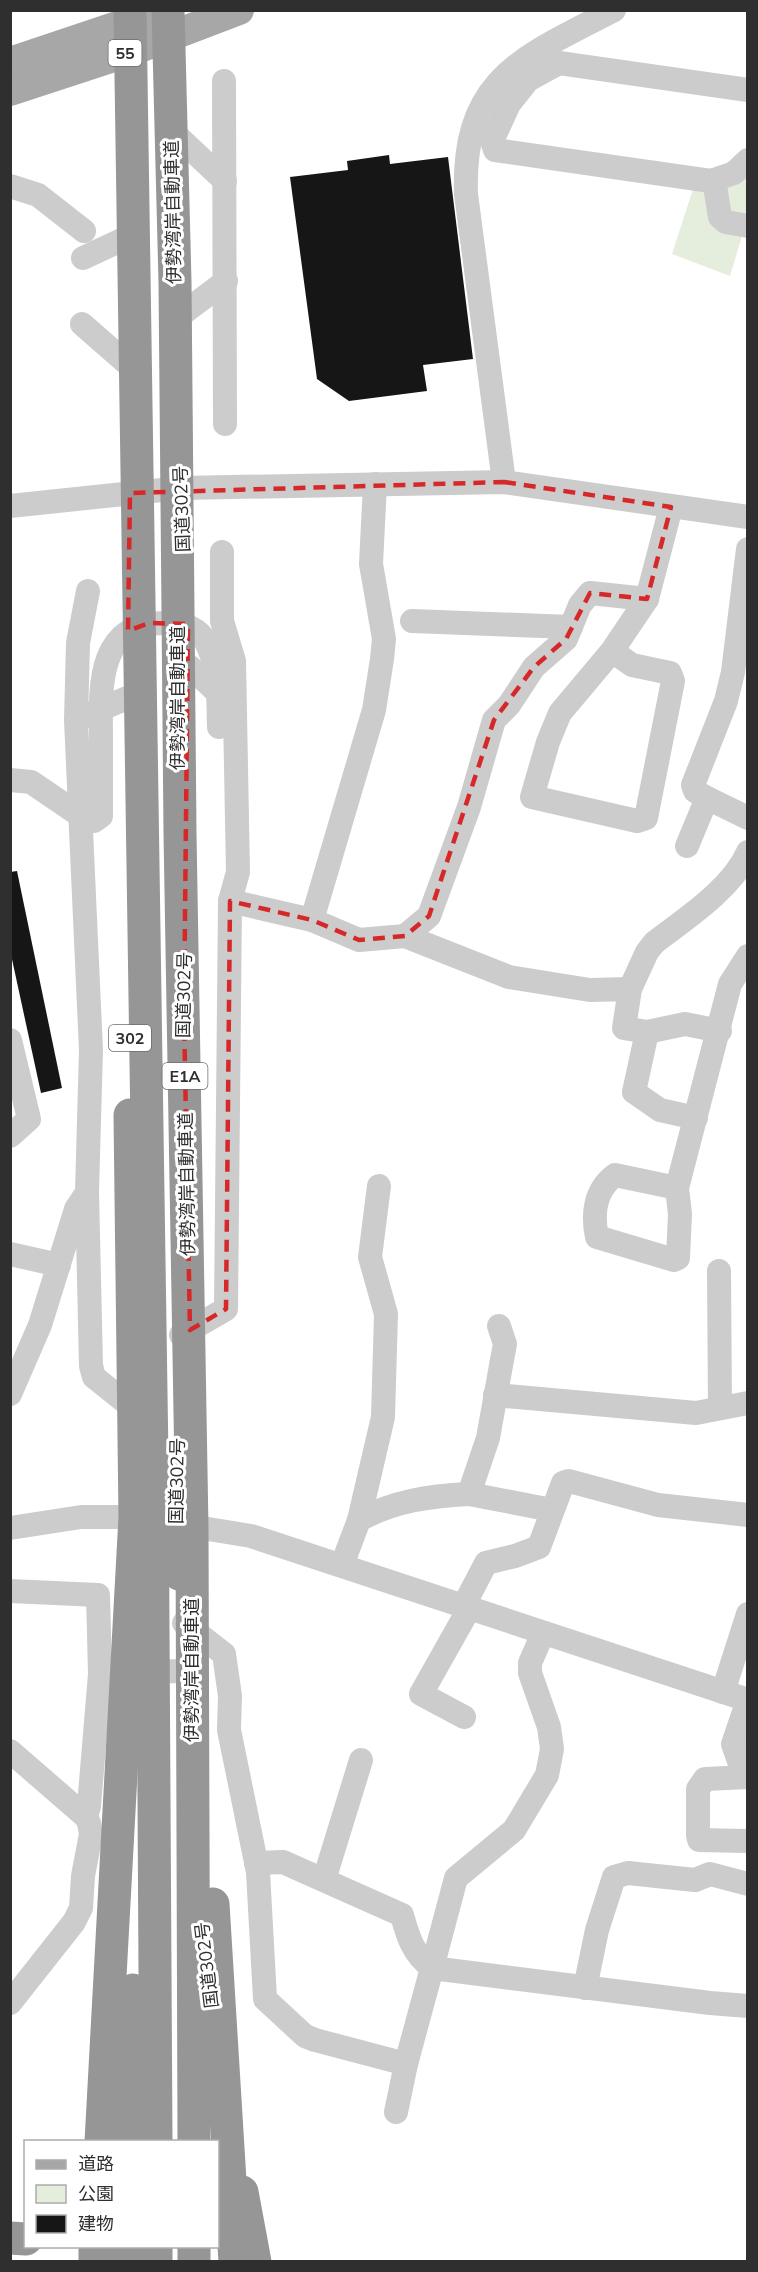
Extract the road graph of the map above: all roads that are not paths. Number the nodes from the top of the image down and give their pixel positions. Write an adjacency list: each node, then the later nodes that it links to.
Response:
1 (239, 10): 3 (main road, 55)
2 (614, 10): 23 (street)
3 (170, 17): 4 (main road, 55); 9 (highway, 国道302号); 76 (highway, 伊勢湾岸自動車道 / E1A, bridge)
4 (128, 24): 5 (main road, 55); 8 (main road, 55); 16 (highway, 302); 70 (highway, 伊勢湾岸自動車道 / E1A, bridge)
5 (10, 62)
6 (224, 81): 12 (street)
7 (747, 90): 11 (street)
8 (10, 91)
9 (175, 134): 12 (street); 19 (highway, 国道302号)
10 (747, 160): 11 (street)
11 (714, 180): 14 (street)
12 (225, 181): 18 (street)
13 (10, 186): 15 (street)
14 (747, 226)
15 (84, 231)
16 (130, 236): 17 (street); 21 (highway, 302)
17 (83, 258)
18 (226, 281): 19 (street); 22 (street)
19 (178, 317): 25 (highway, 国道302号)
20 (82, 324): 21 (street)
21 (130, 366): 26 (highway, 302)
22 (225, 424)
23 (504, 482): 24 (street); 28 (street)
24 (375, 484): 25 (street); 48 (street)
25 (181, 488): 26 (street); 37 (highway, 国道302号)
26 (130, 493): 27 (street); 38 (highway, 302)
27 (11, 505)
28 (671, 507): 29 (street); 33 (street)
29 (747, 517)
30 (747, 549): 42 (street)
31 (222, 552): 39 (street)
32 (88, 591): 40 (street)
33 (647, 598): 35 (street); 36 (street)
34 (412, 621): 35 (street)
35 (571, 627): 49 (street)
36 (612, 651): 36 (street)
37 (190, 667): 39 (street); 64 (highway, 国道302号)
38 (127, 698): 40 (street); 69 (highway, 302)
39 (235, 709): 47 (street)
40 (76, 720): 43 (street)
41 (10, 780): 43 (street)
42 (707, 798): 44 (street); 45 (street)
43 (81, 816): 47 (street, bridge); 59 (street)
44 (747, 818)
45 (687, 846)
46 (747, 852): 51 (street)
47 (230, 901): 48 (street); 64 (street)
48 (312, 920): 49 (street)
49 (405, 936): 51 (street)
50 (747, 956): 52 (street)
51 (630, 989): 53 (street)
52 (720, 1031): 53 (street); 55 (street)
53 (647, 1032): 55 (street)
54 (10, 1040): 56 (street)
55 (696, 1118): 58 (street)
56 (10, 1136)
57 (379, 1186): 75 (street)
58 (677, 1188)
59 (87, 1192): 61 (street); 69 (street)
60 (10, 1254): 61 (street)
61 (59, 1265): 65 (street)
62 (719, 1271): 68 (street)
63 (499, 1326): 66 (street)
64 (181, 1335): 76 (highway, 国道302号)
65 (10, 1394)
66 (495, 1395): 68 (street); 71 (street)
67 (747, 1402): 68 (street)
68 (720, 1408)
69 (134, 1409): 74 (highway, 302)
70 (152, 1458): 104 (highway, bridge); 105 (highway, 伊勢湾岸自動車道 / E1A, bridge)
71 (469, 1494): 72 (street); 75 (street)
72 (552, 1510): 73 (street); 80 (street)
73 (747, 1515)
74 (135, 1517): 76 (street); 77 (street); 85 (highway, 302)
75 (359, 1520): 78 (street)
76 (184, 1526): 78 (street); 82 (highway, 国道302号); 106 (highway, 伊勢湾岸自動車道 / E1A, bridge); 109 (highway, bridge)
77 (10, 1528)
78 (342, 1565): 80 (street)
79 (10, 1591): 85 (street)
80 (467, 1606): 83 (street); 88 (street)
81 (747, 1614): 86 (street)
82 (182, 1622): 84 (highway, 国道302号); 94 (street)
83 (543, 1633): 86 (street); 97 (street)
84 (185, 1671): 85 (street); 110 (highway, 国道302号, bridge)
85 (113, 1673): 92 (street); 103 (highway, 302)
86 (723, 1692): 87 (street)
87 (747, 1700): 91 (street)
88 (464, 1717)
89 (10, 1752): 92 (street)
90 (361, 1761): 95 (street)
91 (743, 1777): 93 (street)
92 (86, 1817): 99 (street)
93 (747, 1841)
94 (256, 1863): 95 (street); 101 (street)
95 (324, 1880): 97 (street)
96 (747, 1884): 98 (street)
97 (432, 1968): 98 (street); 101 (street)
98 (585, 1988): 100 (street)
99 (10, 2003)
100 (747, 2006)
101 (406, 2064): 102 (street)
102 (396, 2112)
103 (101, 2140)
104 (130, 2140)
105 (156, 2140)
106 (194, 2140)
107 (90, 2248): 108 (highway)
108 (200, 2262)
109 (234, 2262)
110 (255, 2262)

